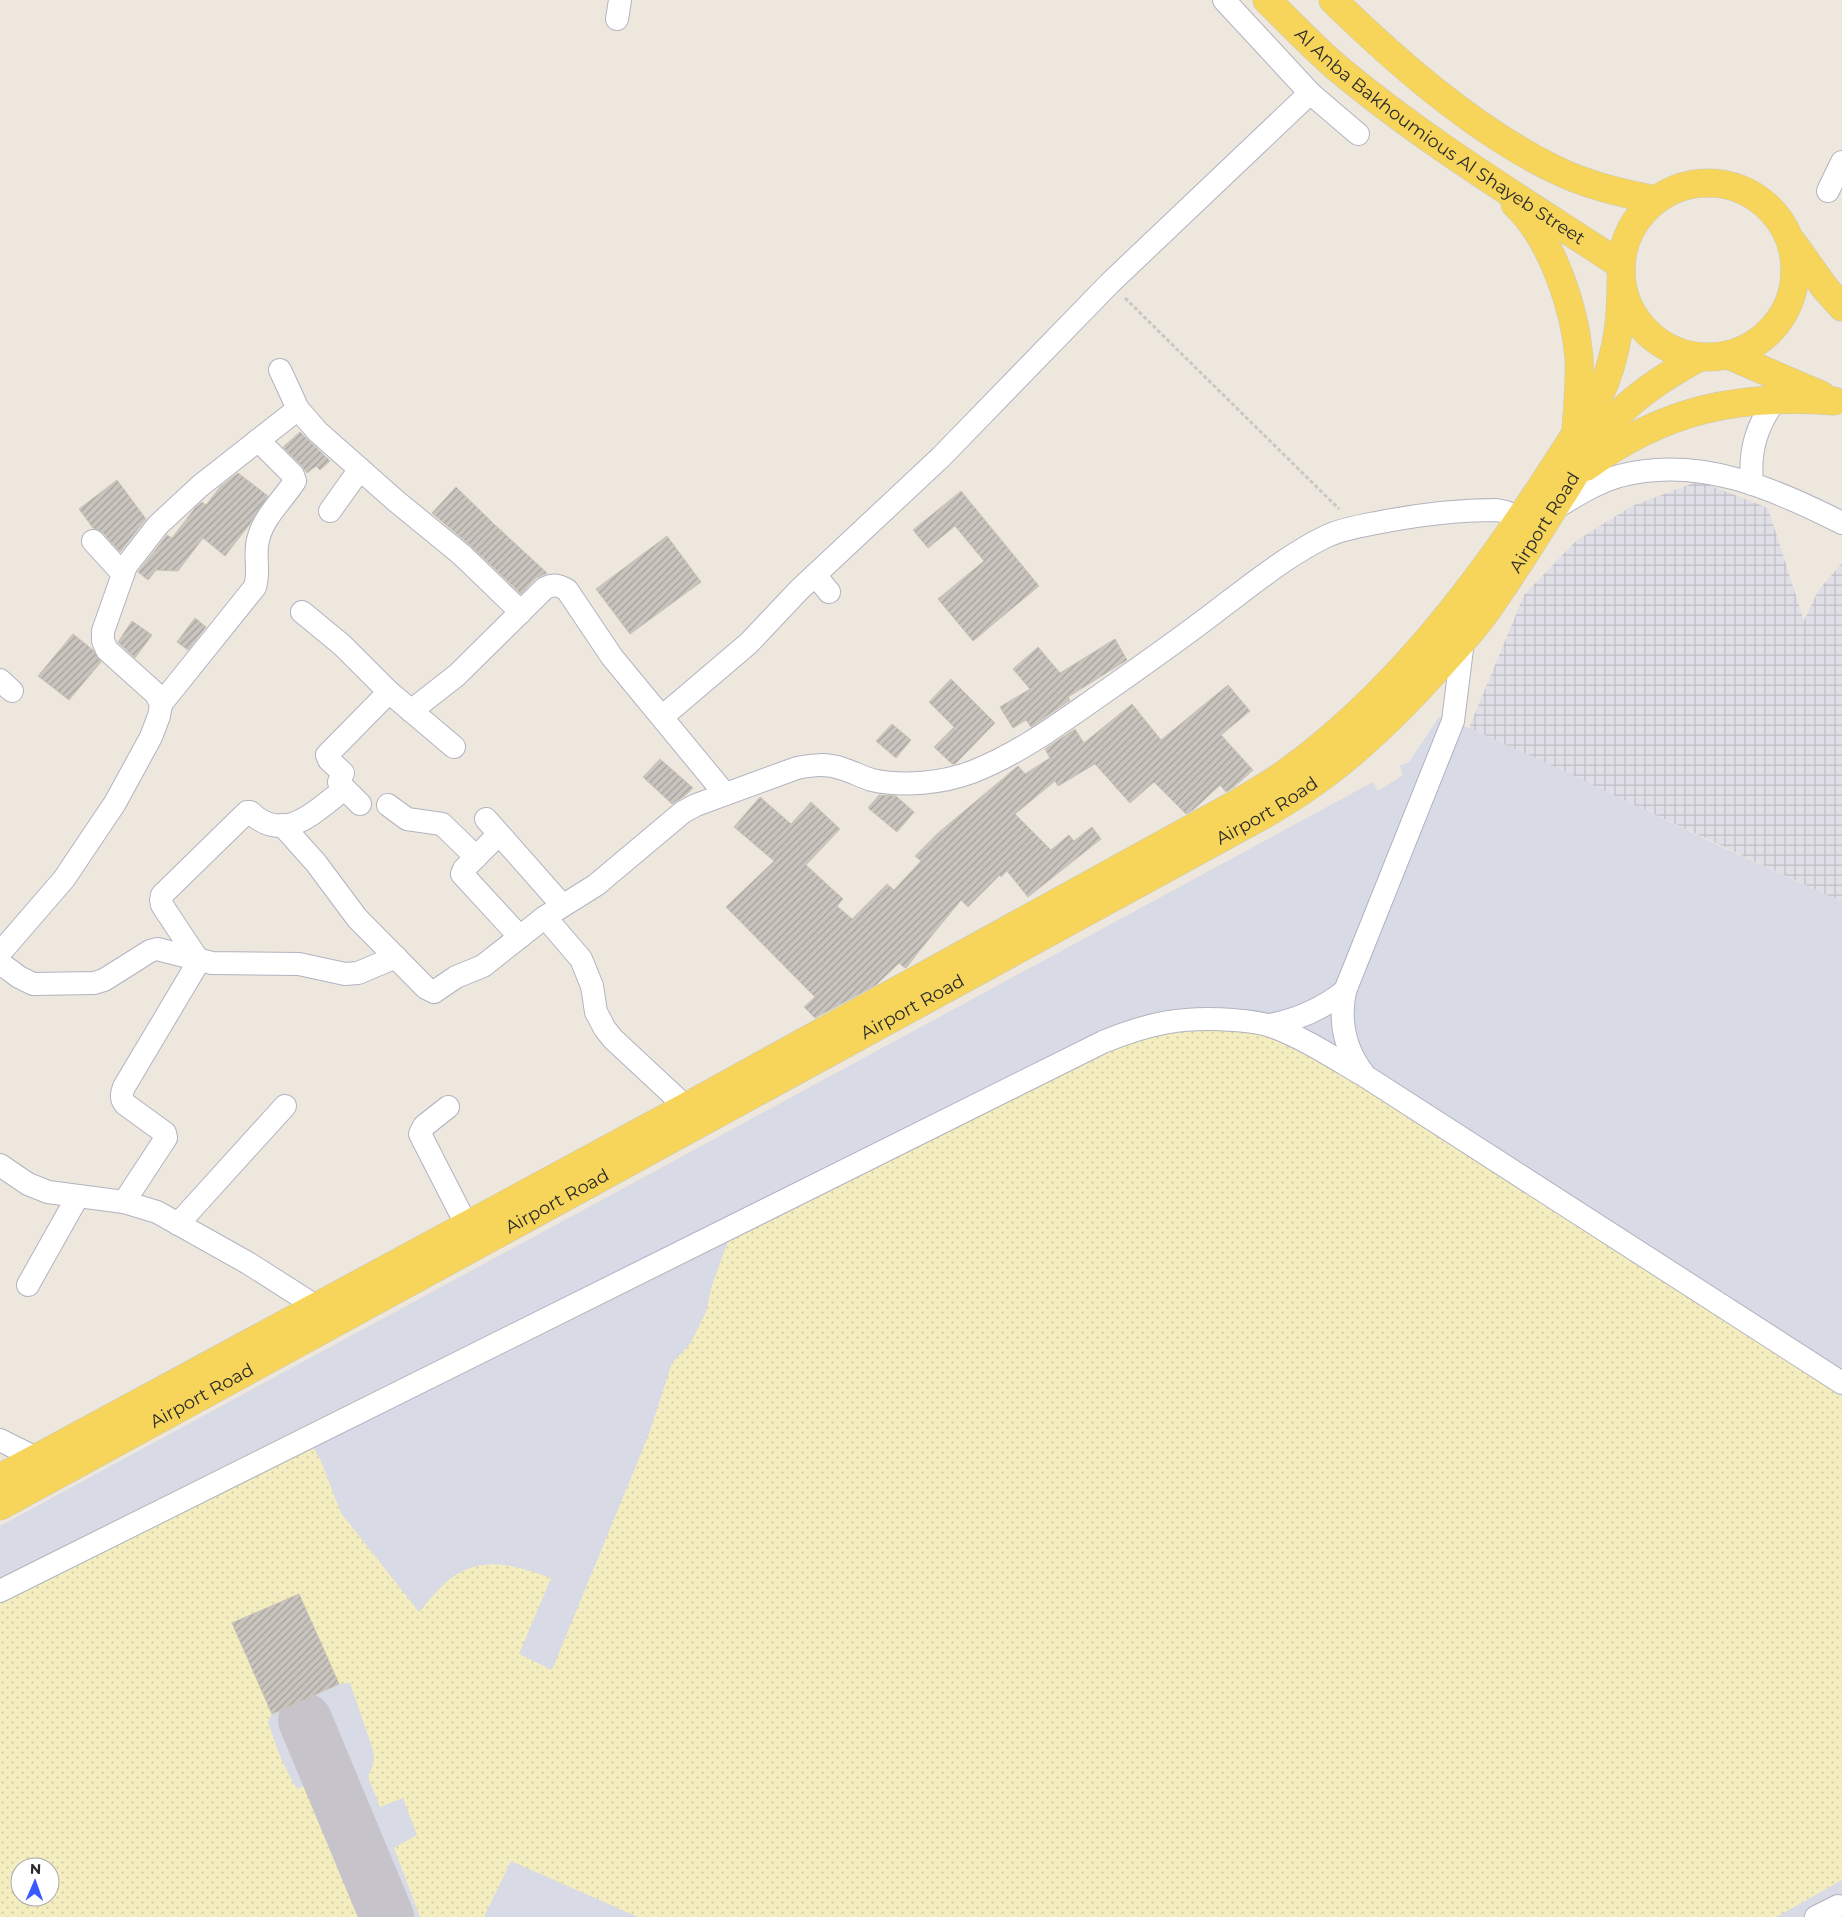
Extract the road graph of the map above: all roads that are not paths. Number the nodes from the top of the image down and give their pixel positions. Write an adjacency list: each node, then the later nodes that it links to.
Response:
1 (1224, 0): 4 (street)
2 (1267, 0): 7 (main road, Al Anba Bakhoumious Al Shayeb Street)
3 (1333, 0): 9 (main road, Al Anba Bakhoumious Al Shayeb Street)
4 (1310, 93): 5 (street); 36 (street)
5 (1358, 134)
6 (1842, 162): 8 (street)
7 (1498, 187): 11 (main road, Al Anba Bakhoumious Al Shayeb Street); 19 (main road)
8 (1828, 191)
9 (1656, 200): 10 (main road); 11 (main road)
10 (1791, 241): 12 (main road); 13 (main road)
11 (1621, 274): 14 (main road); 19 (main road, Airport Road)
12 (1842, 307)
13 (1728, 355): 14 (main road); 17 (main road)
14 (1698, 358): 22 (main road, Airport Road)
15 (280, 370): 18 (street)
16 (1776, 399): 17 (main road); 22 (main road); 23 (street)
17 (1838, 403)
18 (298, 409): 20 (street); 21 (street)
19 (1576, 434): 26 (main road, Airport Road)
20 (258, 440): 29 (street); 34 (street)
21 (360, 469): 25 (street); 31 (street)
22 (1574, 475): 24 (main road, Airport Road)
23 (1752, 484): 24 (street); 27 (street)
24 (1552, 510): 32 (main road, Airport Road)
25 (330, 512)
26 (1520, 519): 32 (main road, Airport Road); 38 (street)
27 (1842, 523)
28 (93, 541): 29 (street)
29 (123, 574): 34 (street)
30 (302, 612): 33 (street)
31 (521, 612): 35 (street); 36 (street)
32 (1453, 632): 48 (street); 53 (main road, Airport Road); 62 (main road, Airport Road)
33 (389, 692): 35 (street); 40 (street)
34 (161, 704): 44 (street)
35 (411, 711): 37 (street)
36 (662, 717): 38 (street)
37 (454, 747)
38 (725, 794): 42 (street)
39 (388, 805): 41 (street)
40 (282, 825): 45 (street); 46 (street)
41 (476, 856): 42 (street); 43 (street)
42 (554, 911): 43 (street); 53 (street)
43 (520, 937): 45 (street)
44 (0, 953)
45 (396, 958): 46 (street)
46 (199, 961): 47 (street); 56 (street)
47 (0, 963)
48 (1345, 991): 49 (street); 50 (street)
49 (1269, 1026): 50 (street); 67 (street)
50 (1365, 1076): 61 (street)
51 (285, 1106): 57 (street)
52 (448, 1106): 58 (street)
53 (686, 1107): 58 (main road, Airport Road)
54 (0, 1165): 55 (street)
55 (78, 1196): 56 (street); 59 (street)
56 (124, 1202): 57 (street)
57 (178, 1224): 60 (street)
58 (467, 1226): 60 (main road, Airport Road)
59 (28, 1285)
60 (317, 1307): 62 (main road, Airport Road)
61 (1842, 1383)
62 (130, 1421): 64 (main road, Airport Road); 66 (main road, Airport Road)
63 (0, 1440): 64 (street)
64 (36, 1458): 65 (main road, Airport Road)
65 (0, 1478)
66 (0, 1506)
67 (0, 1591)
68 (1838, 1906): 69 (street)
69 (1816, 1917)

